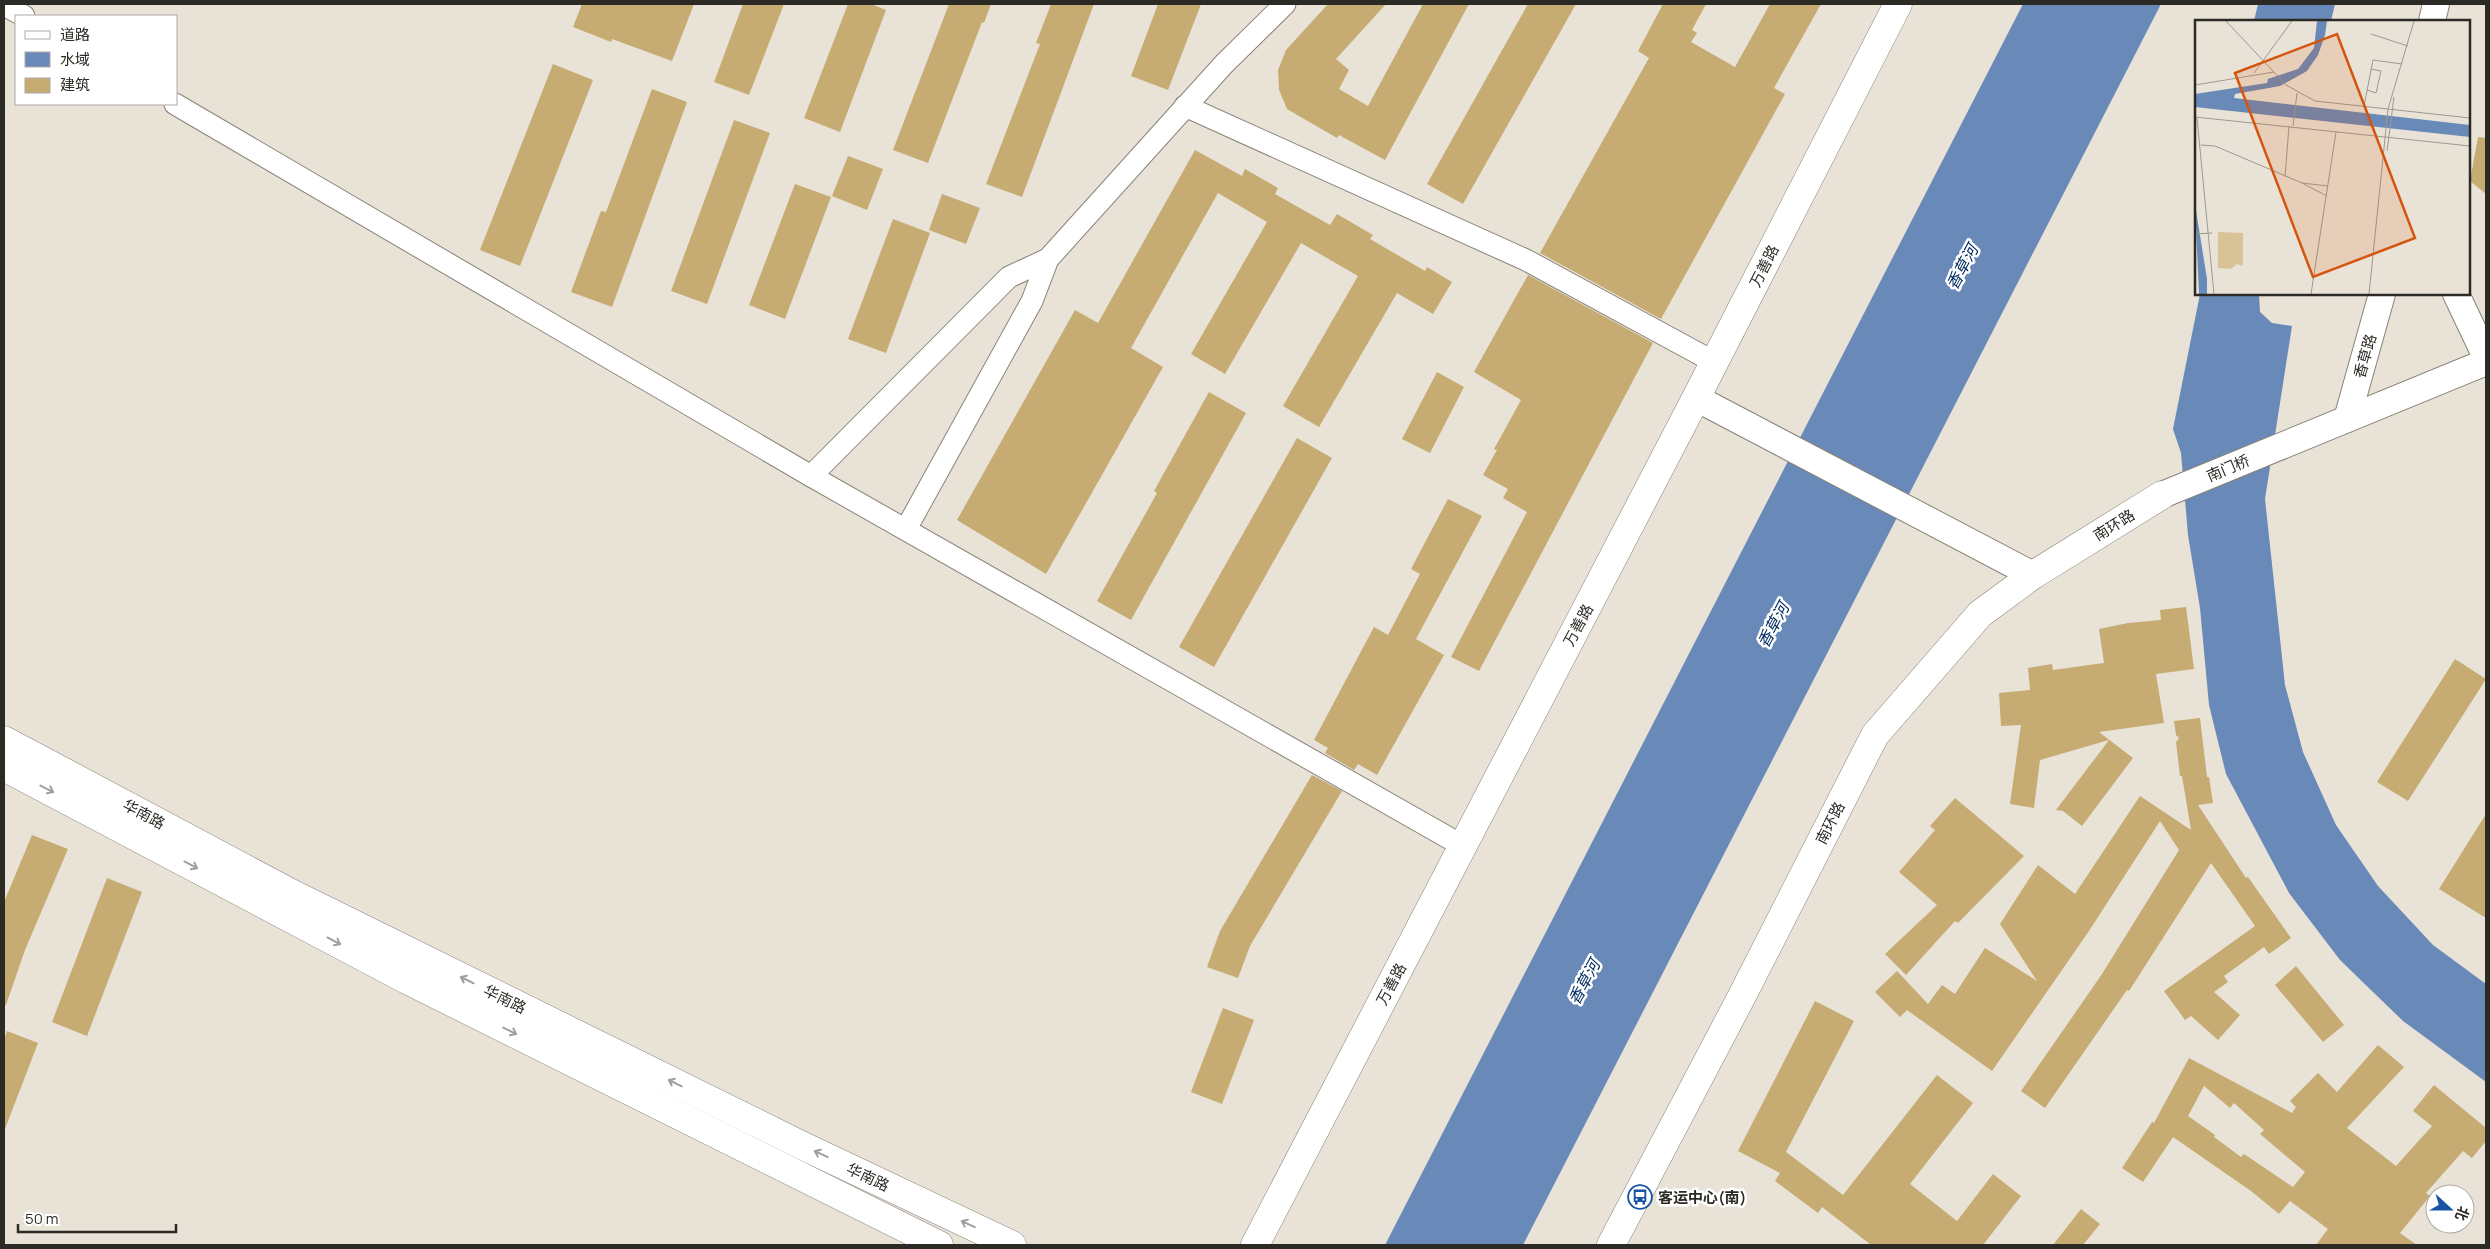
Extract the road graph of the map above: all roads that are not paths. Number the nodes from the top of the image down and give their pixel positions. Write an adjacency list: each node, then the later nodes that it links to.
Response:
1 (4, 4): 5 (street)
2 (1285, 4): 8 (street)
3 (1898, 4): 13 (main road, 万善路)
4 (2436, 4): 6 (street)
5 (22, 15)
6 (2432, 20)
7 (176, 105): 17 (street)
8 (1185, 106): 9 (street); 13 (street)
9 (1048, 259): 17 (street); 19 (street)
10 (2382, 295): 16 (street, 香草路)
11 (2456, 295): 12 (street)
12 (2486, 357)
13 (1714, 362): 15 (main road, 万善路)
14 (2486, 362): 16 (street)
15 (1696, 398): 20 (street); 23 (main road, 万善路)
16 (2347, 419): 18 (street, 南门桥)
17 (811, 476): 19 (street)
18 (2162, 495): 20 (main road, 南环路)
19 (906, 529): 23 (street)
20 (2033, 575): 27 (main road, 南环路)
21 (4, 740): 25 (main road, 华南路, one-way to 21)
22 (4, 767): 24 (main road, 华南路, one-way to 24)
23 (1463, 846): 26 (main road, 万善路)
24 (939, 1245)
25 (1012, 1245)
26 (1254, 1245)
27 (1611, 1245)

